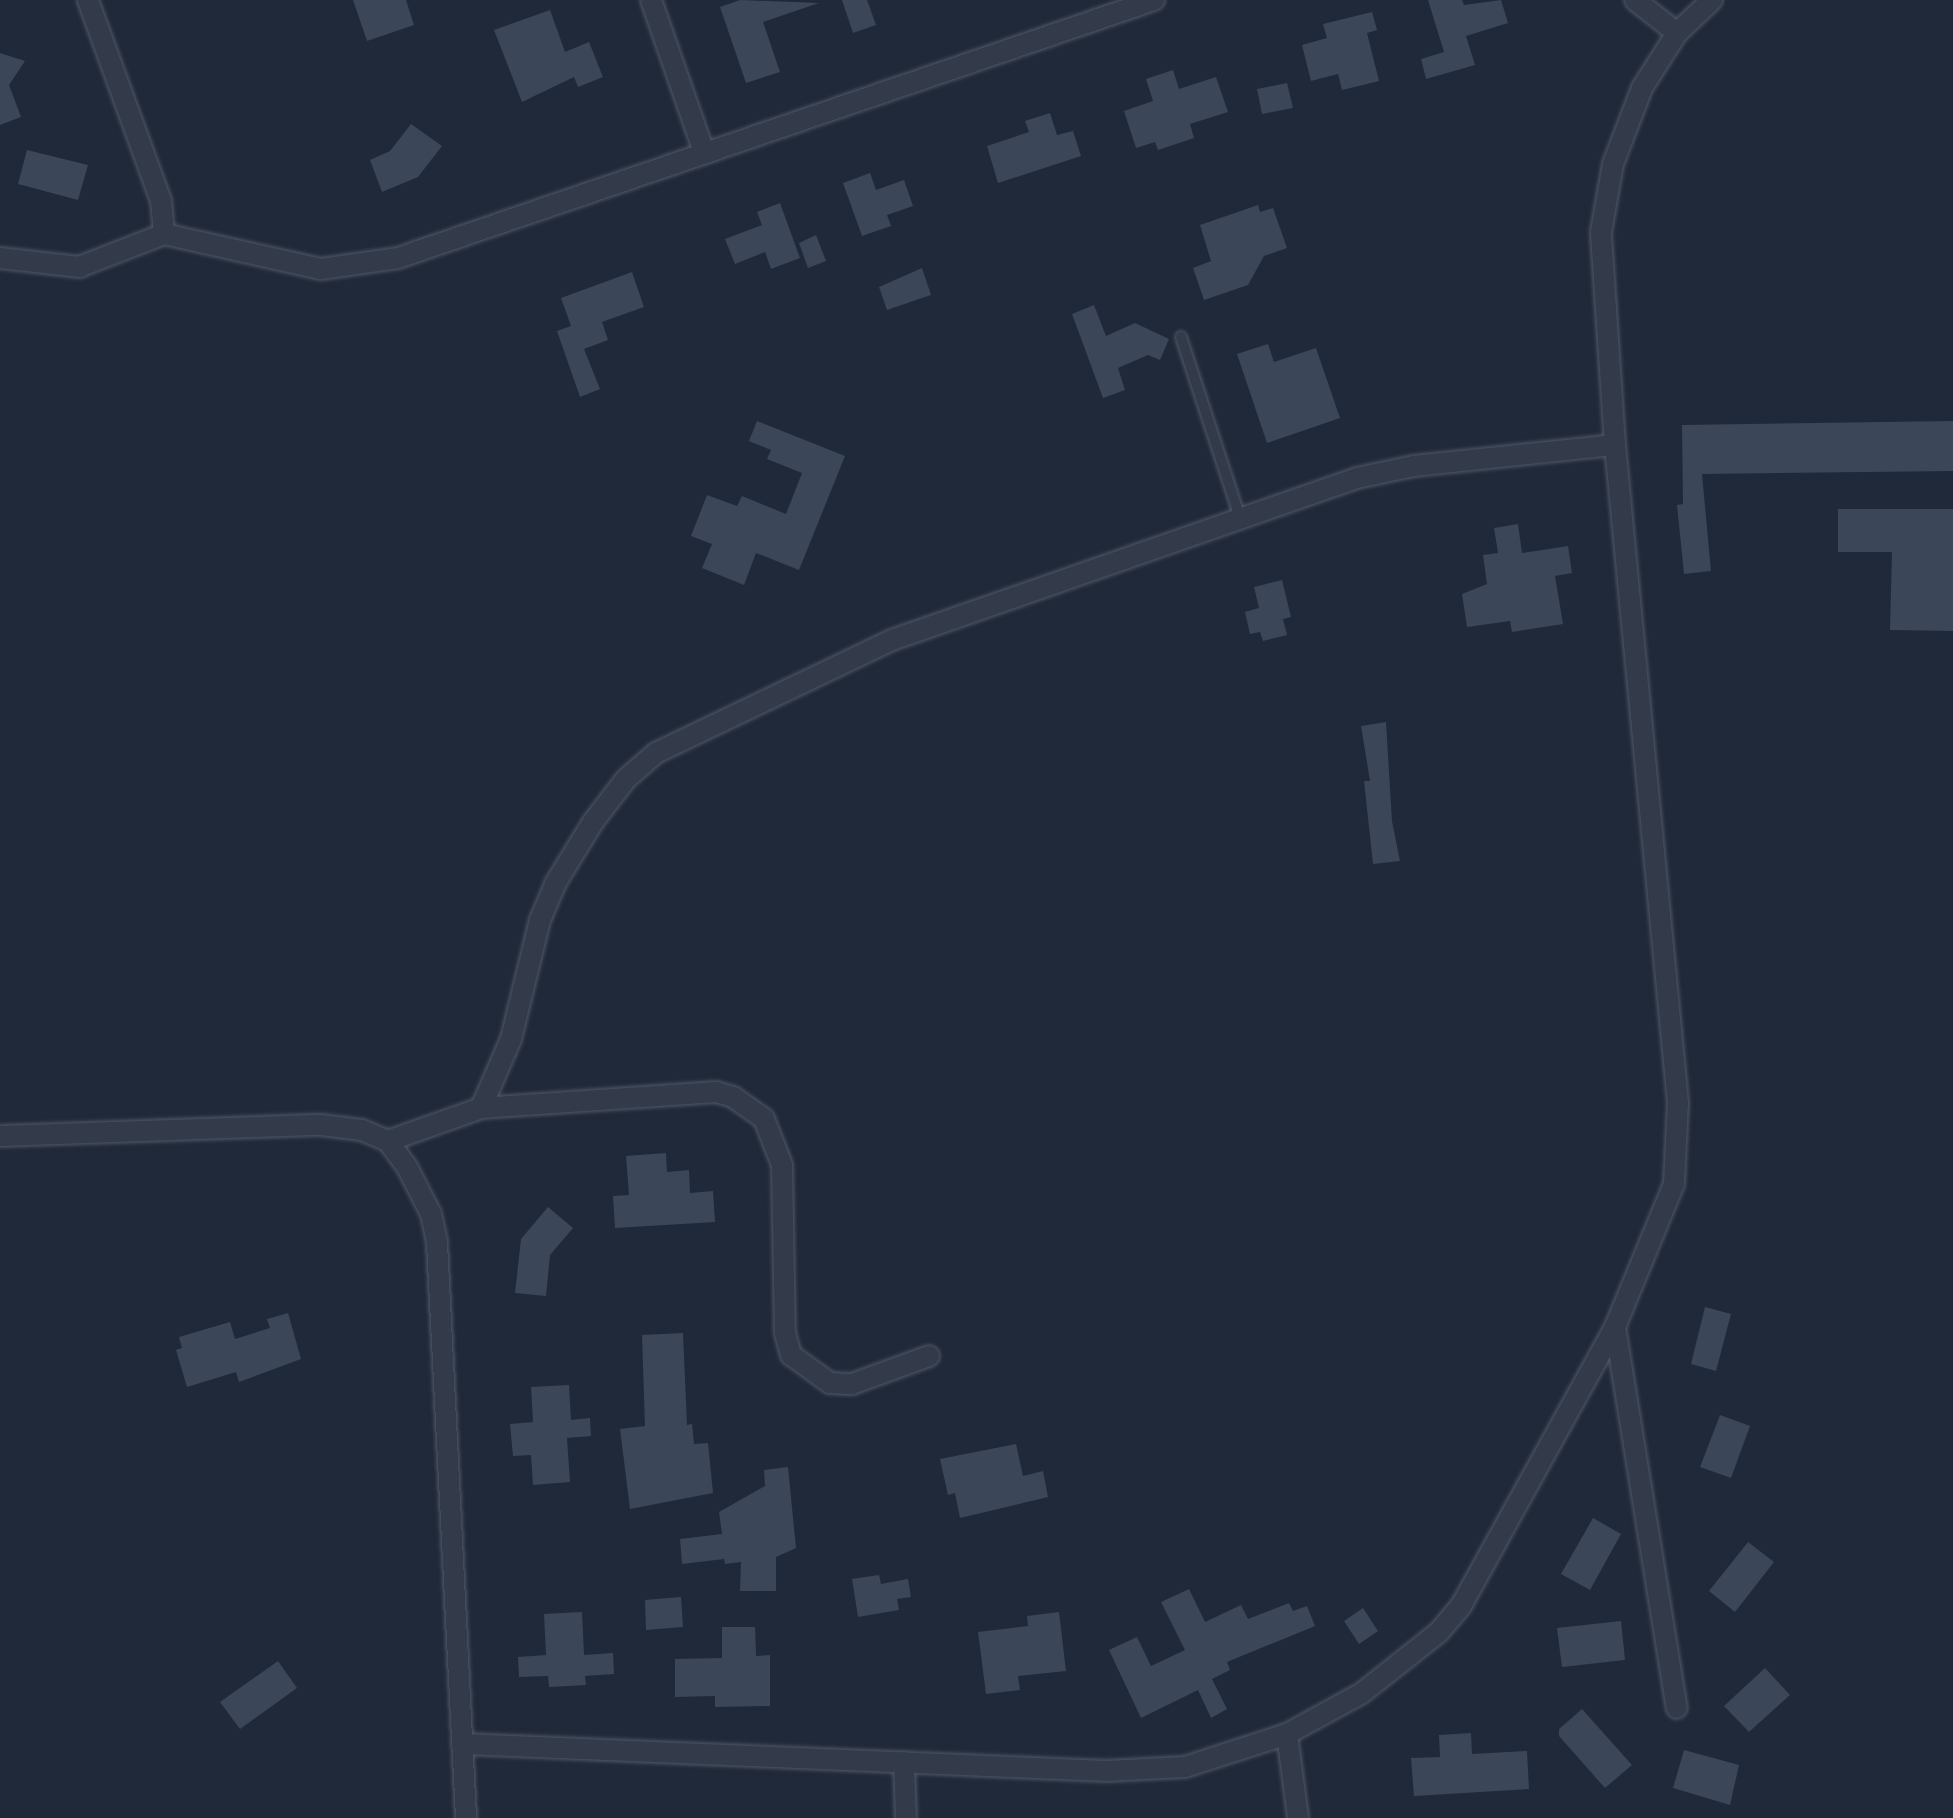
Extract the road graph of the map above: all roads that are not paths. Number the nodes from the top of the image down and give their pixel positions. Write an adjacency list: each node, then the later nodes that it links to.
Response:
1 (88, 0): 8 (street)
2 (651, 0): 7 (street)
3 (1154, 0): 7 (street)
4 (1635, 0): 6 (street)
5 (1712, 0): 6 (street)
6 (1677, 33): 11 (street)
7 (704, 152): 8 (street)
8 (164, 234): 9 (street)
9 (0, 258)
10 (1181, 337): 12 (lane)
11 (1615, 445): 12 (street); 16 (street)
12 (1240, 518): 13 (street)
13 (481, 1108): 15 (street); 17 (street)
14 (0, 1136): 15 (street)
15 (388, 1141): 20 (street)
16 (1615, 1327): 18 (street); 19 (street)
17 (929, 1356)
18 (1677, 1708)
19 (1287, 1734): 21 (street); 24 (street)
20 (464, 1744): 21 (street); 22 (street)
21 (904, 1762): 23 (street)
22 (466, 1818)
23 (906, 1818)
24 (1298, 1818)

